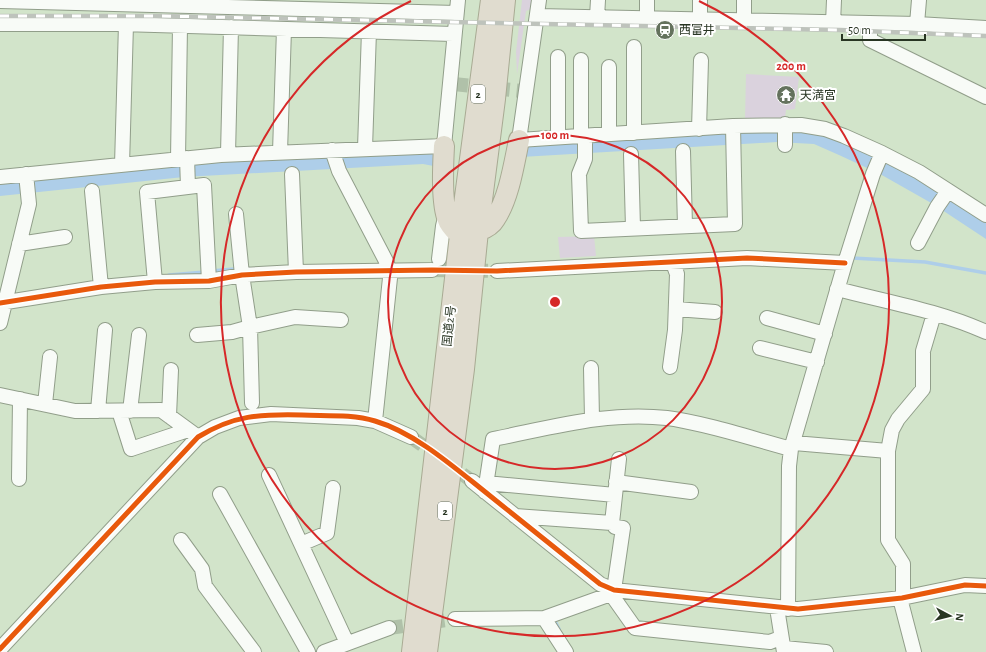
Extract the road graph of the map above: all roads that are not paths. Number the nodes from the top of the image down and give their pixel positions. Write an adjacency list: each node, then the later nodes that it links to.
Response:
1 (478, 0): 65 (highway)
2 (491, 0): 65 (highway, 国道2号 / 2)
3 (505, 0): 41 (highway, 国道2号 / 2)
4 (515, 0): 41 (highway)
5 (539, 0): 18 (street)
6 (598, 0): 19 (street)
7 (647, 0): 20 (street)
8 (700, 0): 21 (street)
9 (744, 0): 22 (street)
10 (834, 0): 23 (street)
11 (919, 0): 27 (street)
12 (0, 1): 13 (street)
13 (111, 2): 14 (street)
14 (139, 2): 15 (street)
15 (198, 3): 16 (street)
16 (359, 5): 17 (street)
17 (457, 6): 33 (street)
18 (537, 16): 19 (street); 49 (street)
19 (597, 17): 20 (street)
20 (647, 18): 21 (street)
21 (700, 20): 22 (street)
22 (744, 21): 23 (street)
23 (833, 23): 24 (street)
24 (870, 23): 27 (street); 40 (street)
25 (0, 24): 26 (street)
26 (126, 24): 28 (street); 60 (street)
27 (917, 24): 30 (street)
28 (180, 26): 29 (street); 59 (street)
29 (231, 27): 31 (street); 56 (street)
30 (986, 28)
31 (284, 29): 32 (street); 54 (street)
32 (369, 31): 33 (street); 52 (street)
33 (453, 34): 51 (street)
34 (634, 48): 45 (street)
35 (558, 57): 47 (street)
36 (581, 60): 48 (street)
37 (701, 60): 44 (street)
38 (609, 67): 46 (street)
39 (442, 68): 51 (street)
40 (986, 97)
41 (495, 99): 73 (highway, 国道2号 / 2)
42 (785, 126): 43 (street); 50 (street); 58 (street)
43 (733, 128): 44 (street); 71 (street)
44 (699, 129): 45 (street)
45 (634, 132): 46 (street)
46 (608, 134): 48 (street)
47 (558, 137): 48 (street); 49 (street)
48 (584, 137): 72 (street)
49 (519, 140): 73 (highway)
50 (785, 144)
51 (439, 145): 52 (street); 69 (highway)
52 (365, 148): 55 (street)
53 (683, 151): 71 (street)
54 (280, 152): 55 (street); 56 (street)
55 (332, 152): 80 (street)
56 (228, 154): 59 (street)
57 (630, 154): 72 (street)
58 (881, 155): 67 (street); 78 (street)
59 (184, 160): 60 (street); 64 (street)
60 (122, 165): 63 (street)
61 (292, 174): 79 (street)
62 (0, 177): 63 (street)
63 (28, 182): 75 (street)
64 (188, 183): 82 (street); 84 (street)
65 (466, 187): 73 (highway, 国道2号 / 2)
66 (92, 191): 85 (street)
67 (947, 193): 70 (street); 76 (street)
68 (236, 214): 83 (street)
69 (446, 214): 73 (highway); 80 (street)
70 (986, 215)
71 (685, 226): 72 (street)
72 (633, 228)
73 (469, 233): 105 (highway, 国道2号 / 2); 118 (highway, 国道2号 / 2)
74 (65, 237): 75 (street)
75 (19, 244): 87 (street)
76 (918, 244)
77 (673, 263): 78 (street); 81 (street); 88 (street)
78 (845, 263): 86 (street)
79 (296, 267): 80 (street); 83 (street)
80 (388, 267): 115 (street)
81 (497, 271)
82 (208, 274): 83 (street); 84 (street)
83 (242, 275): 94 (street)
84 (155, 277): 85 (street)
85 (100, 283): 87 (street)
86 (837, 289): 90 (street); 98 (street)
87 (4, 299): 93 (street)
88 (676, 309): 89 (street); 103 (street)
89 (715, 312)
90 (934, 314): 96 (street); 120 (street)
91 (767, 318): 98 (street)
92 (341, 320): 94 (street)
93 (0, 323)
94 (250, 327): 97 (street); 109 (street)
95 (105, 330): 111 (street)
96 (986, 332)
97 (197, 334)
98 (826, 334): 102 (street)
99 (139, 335): 112 (street)
100 (760, 348): 102 (street)
101 (50, 357): 110 (street)
102 (817, 362): 119 (street)
103 (670, 367)
104 (591, 368): 114 (street)
105 (464, 369): 149 (highway, 国道2号 / 2); 150 (highway)
106 (171, 370): 113 (street)
107 (0, 395): 108 (street)
108 (20, 399): 110 (street); 123 (street)
109 (252, 403)
110 (45, 404): 111 (street)
111 (98, 411): 112 (street)
112 (125, 411): 113 (street); 116 (street)
113 (169, 416): 116 (street)
114 (592, 419): 119 (street); 126 (street)
115 (375, 421): 116 (street); 117 (street)
116 (193, 434): 143 (street)
117 (411, 437)
118 (436, 443): 147 (highway); 148 (highway, 国道2号 / 2)
119 (792, 446): 120 (street); 137 (street)
120 (888, 451): 136 (street)
121 (619, 459): 127 (street)
122 (269, 475): 133 (street)
123 (19, 478)
124 (472, 481): 126 (street)
125 (333, 488): 133 (street)
126 (486, 488): 127 (street); 130 (street)
127 (615, 489): 128 (street); 130 (street)
128 (691, 492)
129 (220, 494): 145 (street)
130 (514, 516): 135 (street)
131 (614, 527): 135 (street)
132 (181, 540): 144 (street)
133 (301, 544): 141 (street)
134 (985, 581): 136 (street)
135 (612, 592): 137 (street); 138 (street); 142 (street)
136 (902, 598): 137 (street); 153 (street)
137 (782, 608): 142 (street)
138 (544, 618): 139 (street); 151 (street)
139 (455, 619)
140 (389, 628): 141 (street)
141 (347, 643): 146 (street)
142 (783, 646): 152 (street)
143 (0, 648)
144 (254, 652)
145 (308, 652)
146 (324, 652)
147 (399, 652)
148 (412, 652)
149 (427, 652)
150 (441, 652)
151 (566, 652)
152 (826, 652)
153 (914, 652)

